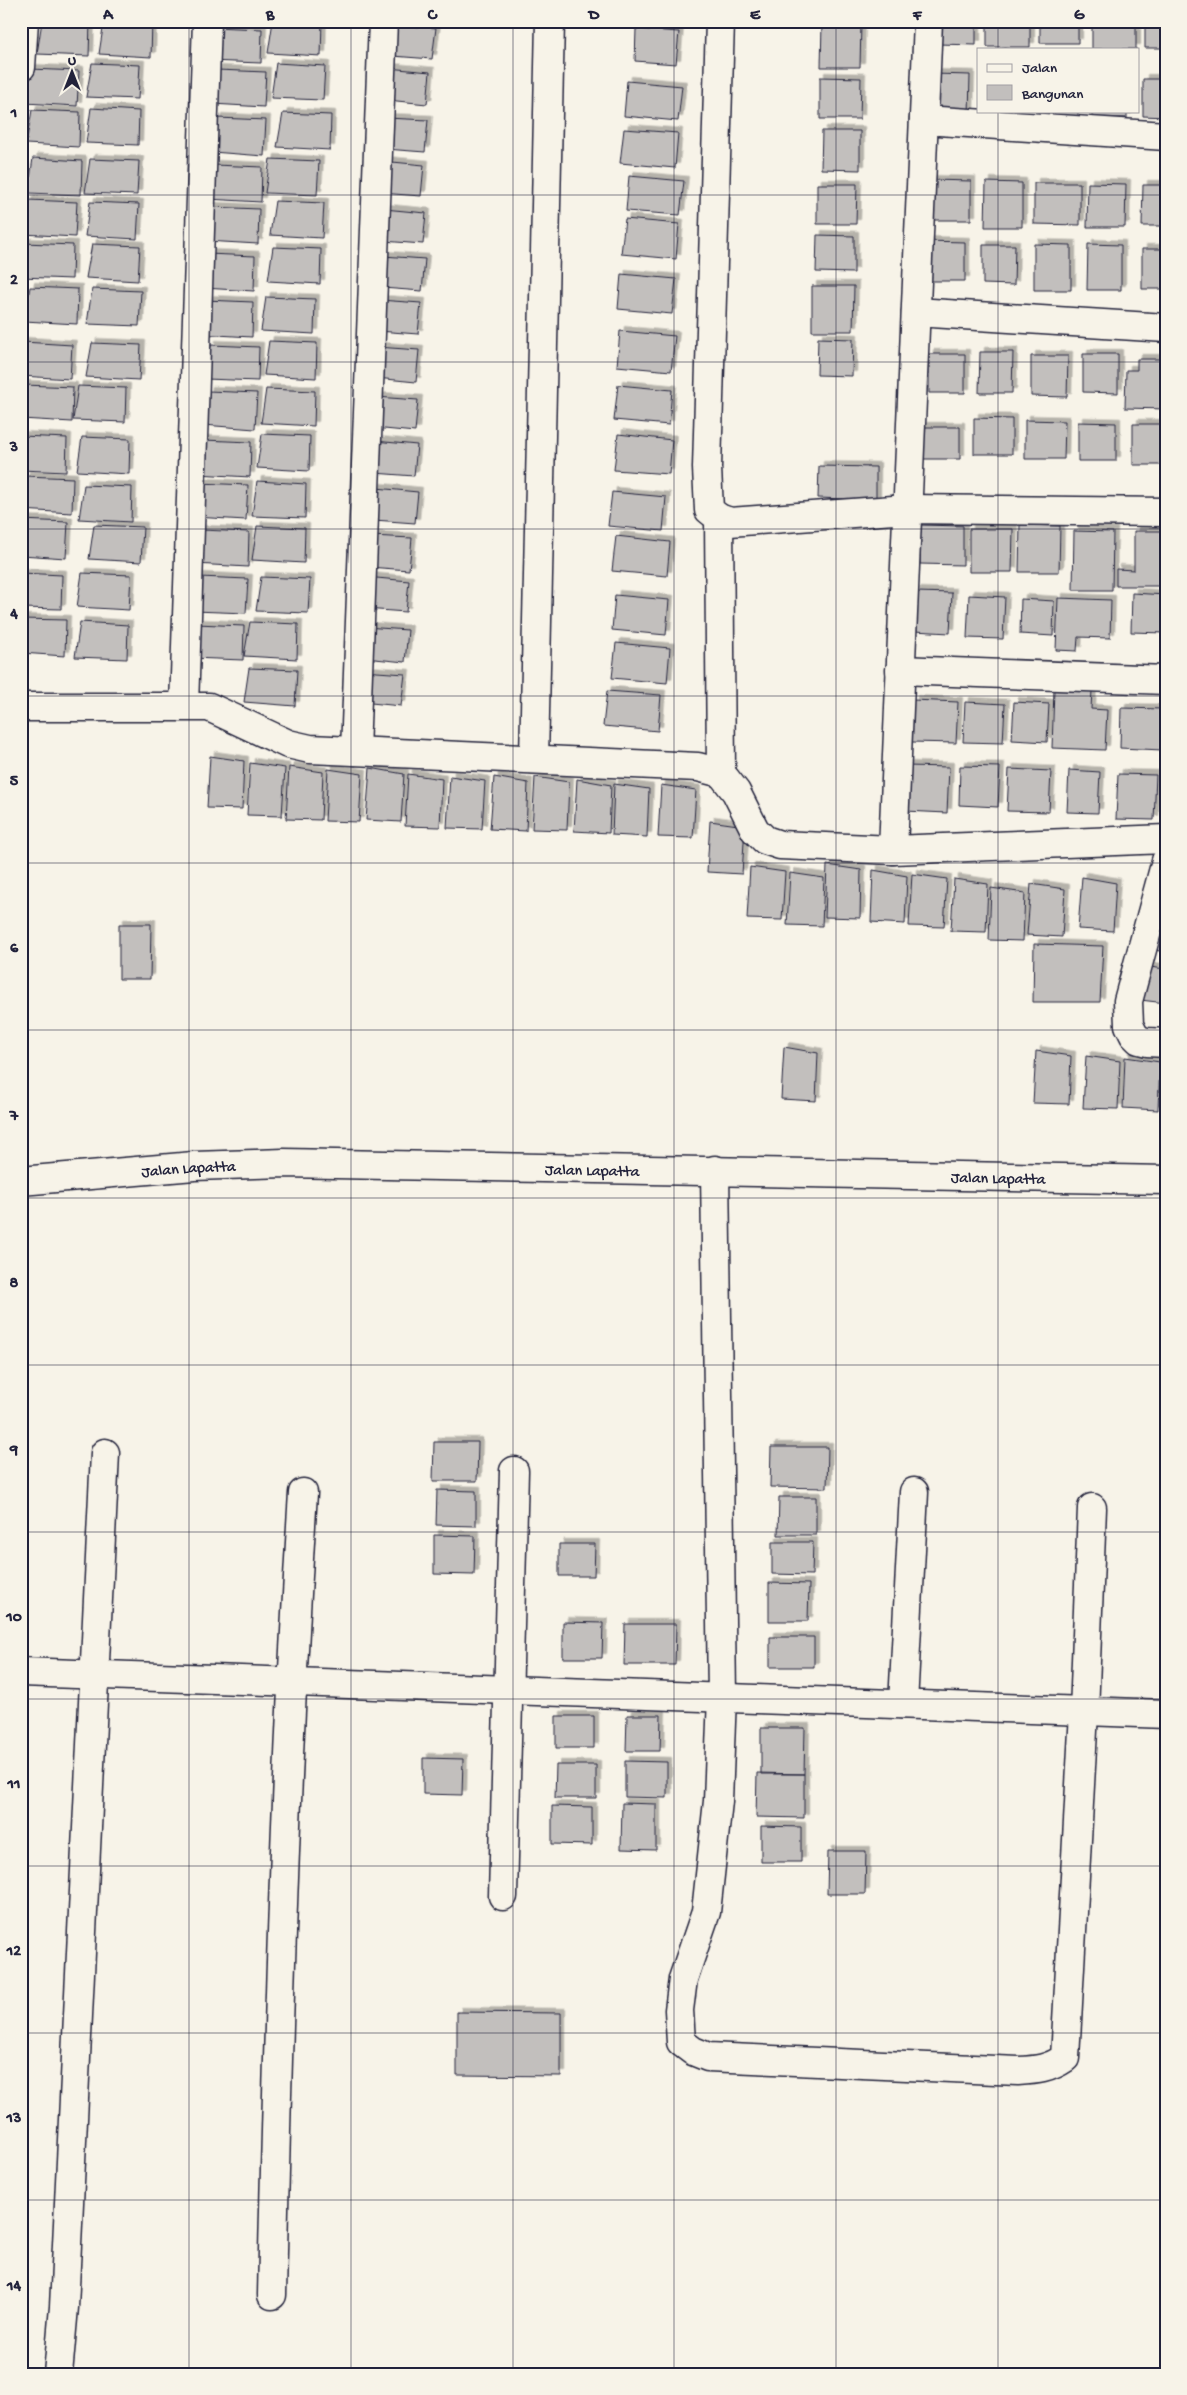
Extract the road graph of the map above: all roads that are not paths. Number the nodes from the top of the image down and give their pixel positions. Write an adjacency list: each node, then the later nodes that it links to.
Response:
1 (24, 21): 7 (street)
2 (207, 21): 17 (street)
3 (383, 21): 19 (street)
4 (550, 21): 20 (street)
5 (720, 21): 14 (street)
6 (928, 21): 8 (street)
7 (21, 68)
8 (924, 120): 9 (street); 10 (street)
9 (1166, 136)
10 (916, 312): 11 (street); 12 (street)
11 (1166, 328)
12 (907, 509): 13 (street); 14 (street); 15 (street)
13 (1166, 512)
14 (719, 518): 21 (street)
15 (900, 670): 16 (street); 23 (street)
16 (1166, 680)
17 (184, 706): 18 (street); 19 (street)
18 (21, 707)
19 (356, 751): 20 (street)
20 (534, 759): 21 (street)
21 (721, 773): 23 (street)
22 (1166, 839): 23 (street)
23 (893, 850)
24 (1166, 861): 25 (street)
25 (1166, 1043)
26 (715, 1170): 27 (street, Jalan Lapatta); 28 (street, Jalan Lapatta); 38 (street)
27 (1166, 1180)
28 (21, 1181)
29 (105, 1453): 35 (street)
30 (514, 1470): 37 (street)
31 (914, 1492): 39 (street)
32 (303, 1493): 36 (street)
33 (1092, 1508): 40 (street)
34 (21, 1672): 35 (street)
35 (94, 1675): 36 (street); 44 (street)
36 (291, 1682): 37 (street); 43 (street)
37 (508, 1688): 38 (street); 42 (street)
38 (722, 1696): 39 (street); 40 (street)
39 (903, 1704): 40 (street)
40 (1084, 1712): 41 (street)
41 (1166, 1714)
42 (503, 1896)
43 (272, 2295)
44 (58, 2374)

